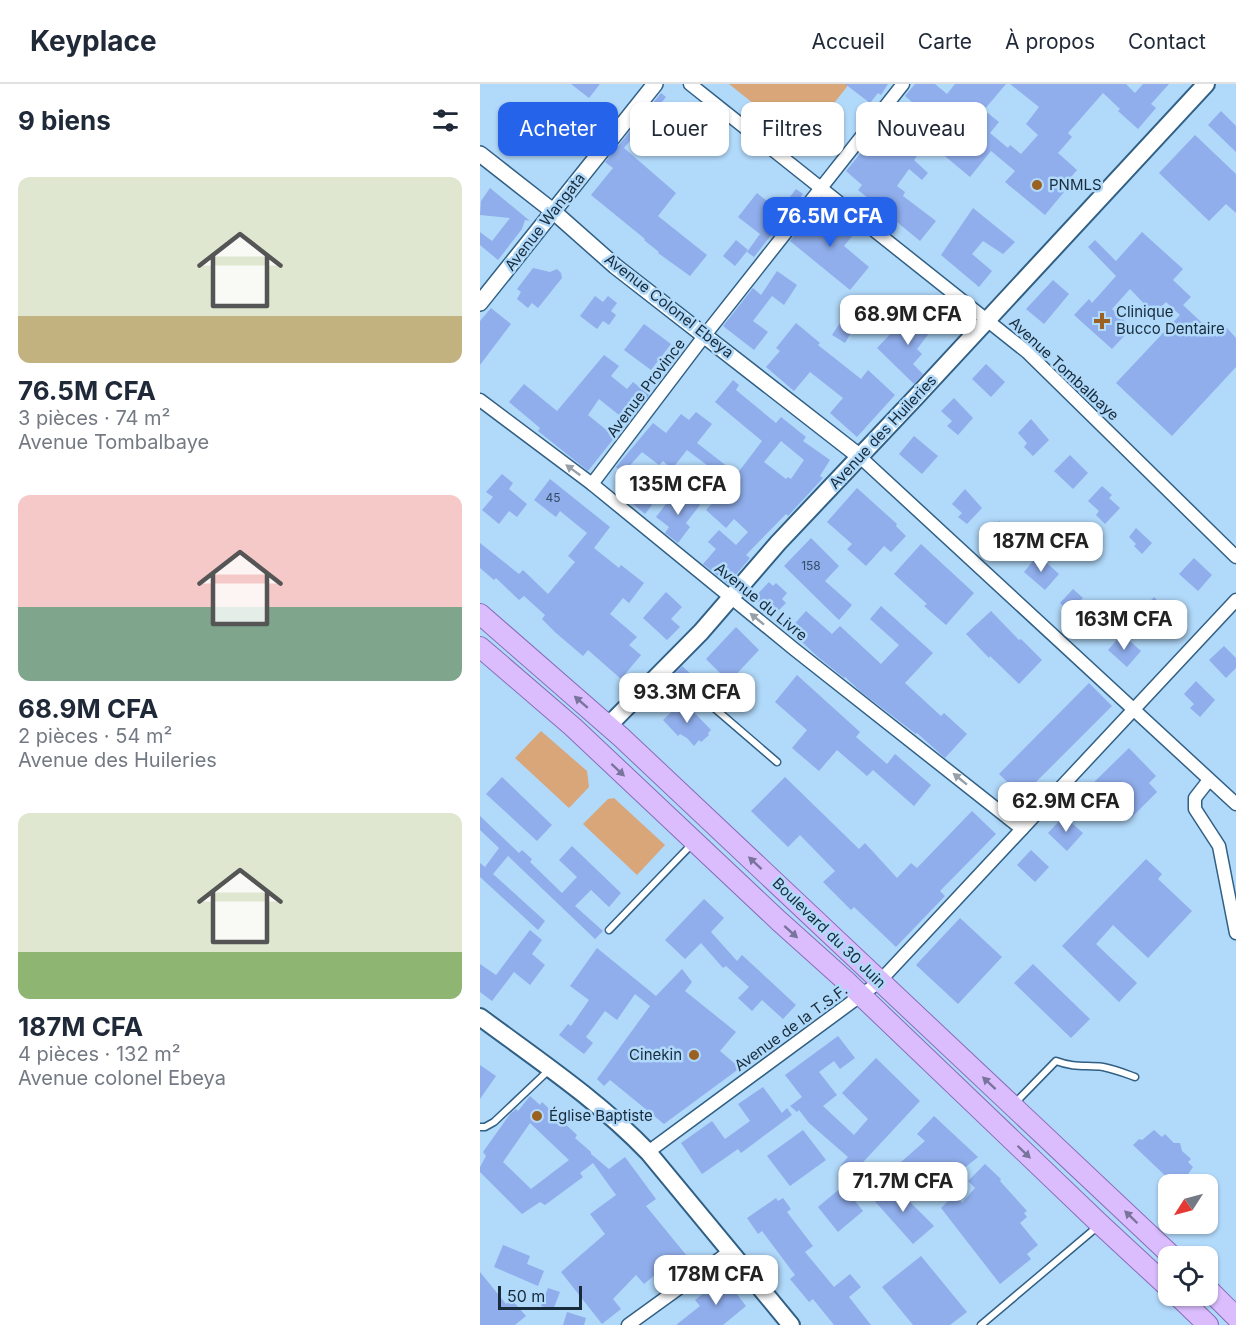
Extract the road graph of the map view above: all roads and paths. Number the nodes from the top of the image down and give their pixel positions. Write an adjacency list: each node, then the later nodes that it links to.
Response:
1 (655, 84): 7 (street, Avenue Wangata)
2 (690, 84): 6 (street, Avenue Tombalbaye)
3 (903, 84): 6 (street, Avenue Province)
4 (1202, 85): 9 (main road, Avenue des Huileries)
5 (480, 154): 7 (street, Avenue Colonel Ebeya)
6 (821, 188): 9 (street, Avenue Tombalbaye); 10 (street, Avenue Province)
7 (554, 212): 8 (street, Avenue Wangata); 10 (street, Avenue Colonel Ebeya)
8 (480, 303)
9 (988, 319): 12 (main road, Avenue des Huileries); 14 (street, Avenue Tombalbaye)
10 (705, 335): 12 (street, Avenue Colonel Ebeya); 13 (street, Avenue Province)
11 (480, 400): 13 (street, Avenue du Livre, one-way to 11)
12 (859, 456): 15 (main road, Avenue des Huileries); 20 (street)
13 (592, 484): 15 (street, Avenue du Livre)
14 (1236, 557)
15 (730, 597): 21 (main road, Avenue des Huileries); 25 (street, Avenue du Livre, one-way to 15)
16 (1236, 600): 20 (street, Avenue de la T.S.F.)
17 (480, 614): 21 (main road, Boulevard du 30 Juin, one-way to 17)
18 (480, 647): 26 (main road, Boulevard du 30 Juin, one-way to 26)
19 (684, 682): 22 (lane)
20 (1132, 710): 23 (street); 25 (street, Avenue de la T.S.F.)
21 (608, 726): 29 (main road, Boulevard du 30 Juin, one-way to 21)
22 (777, 762)
23 (1209, 780): 24 (street); 28 (street)
24 (1236, 804)
25 (1022, 829): 29 (street, Avenue de la T.S.F.)
26 (695, 841): 27 (lane); 30 (main road, Boulevard du 30 Juin, one-way to 30)
27 (609, 930)
28 (1236, 933)
29 (879, 981): 30 (street, Avenue de la T.S.F.); 34 (main road, Boulevard du 30 Juin, one-way to 29)
30 (861, 996): 36 (street, Avenue de la T.S.F.); 37 (main road, Boulevard du 30 Juin, one-way to 37)
31 (480, 1017): 32 (main road)
32 (550, 1070): 35 (lane); 36 (main road)
33 (1135, 1077): 34 (lane)
34 (1012, 1105): 38 (main road, Boulevard du 30 Juin, one-way to 34)
35 (480, 1127)
36 (648, 1152): 39 (main road)
37 (1100, 1224): 40 (main road, Boulevard du 30 Juin); 46 (lane)
38 (1161, 1246)
39 (729, 1252): 44 (street); 45 (main road)
40 (1158, 1278)
41 (1218, 1300): 43 (main road)
42 (1188, 1306): 47 (main road)
43 (1236, 1317)
44 (628, 1325)
45 (790, 1325)
46 (981, 1325)
47 (1208, 1325)

